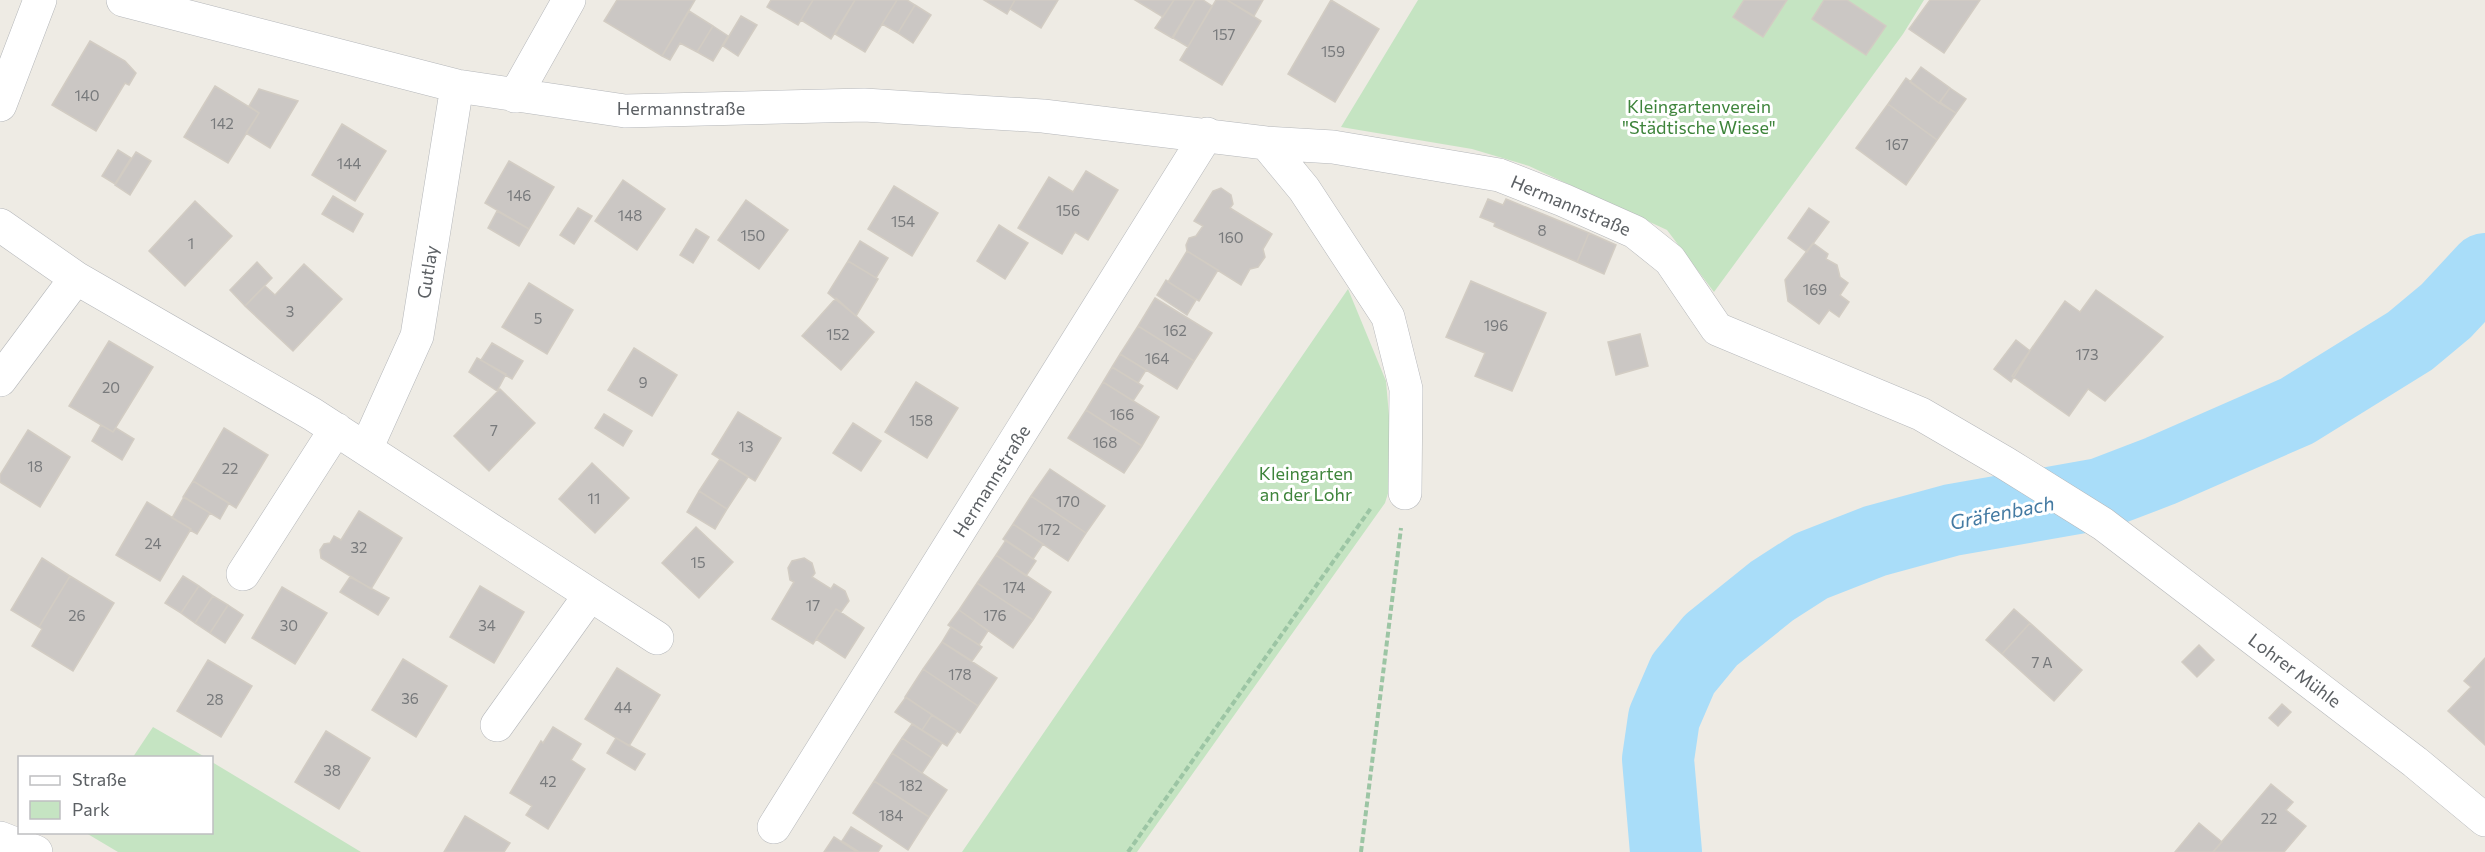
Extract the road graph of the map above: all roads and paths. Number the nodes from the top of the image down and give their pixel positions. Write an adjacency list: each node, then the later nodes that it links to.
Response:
1 (40, 0): 6 (street)
2 (123, 0): 4 (street, Hermannstraße)
3 (569, 0): 5 (street)
4 (457, 86): 5 (street, Hermannstraße); 13 (street, Gutlay)
5 (514, 96): 7 (street, Hermannstraße)
6 (0, 105)
7 (1208, 134): 8 (street, Hermannstraße); 21 (street, Hermannstraße)
8 (1266, 143): 14 (street); 15 (street, Hermannstraße)
9 (0, 225): 10 (street)
10 (76, 278): 11 (street); 12 (street)
11 (0, 380)
12 (336, 429): 13 (street); 16 (street)
13 (366, 449): 17 (street)
14 (1405, 493): 26 (path); 27 (path)
15 (2103, 524): 20 (street, Lohrer Mühle)
16 (243, 574)
17 (590, 595): 18 (street); 19 (street)
18 (657, 638)
19 (497, 725)
20 (2485, 820)
21 (774, 827)
22 (0, 838): 25 (street)
23 (0, 847): 24 (street)
24 (7, 852)
25 (36, 852)
26 (1128, 852)
27 (1361, 852)

